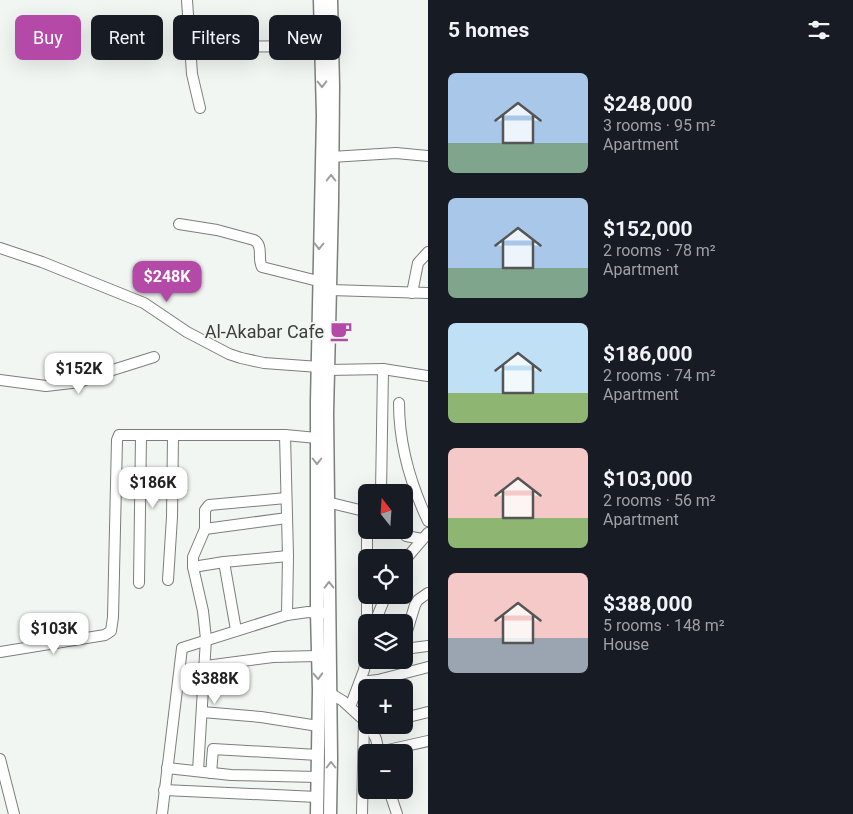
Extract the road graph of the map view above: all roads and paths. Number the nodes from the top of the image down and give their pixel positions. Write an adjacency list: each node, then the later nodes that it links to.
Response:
1 (187, 0): 4 (street)
2 (320, 0): 5 (main road)
3 (331, 0): 10 (main road)
4 (188, 15)
5 (321, 15)
6 (191, 60): 8 (street)
7 (322, 60): 14 (main road, one-way to 14)
8 (200, 108)
9 (428, 156): 10 (street)
10 (331, 157): 15 (main road, one-way to 10)
11 (179, 224): 14 (street)
12 (0, 248): 19 (street)
13 (428, 252): 16 (street)
14 (318, 281): 19 (main road)
15 (330, 290): 16 (street); 19 (main road)
16 (412, 293): 17 (street)
17 (428, 293)
18 (154, 357): 22 (street)
19 (323, 368): 20 (street); 27 (main road); 30 (main road)
20 (383, 369): 21 (street); 28 (street)
21 (428, 376)
22 (0, 380)
23 (399, 403): 33 (street)
24 (285, 435): 26 (street); 27 (street); 29 (street)
25 (141, 436): 26 (street); 42 (street); 52 (street)
26 (173, 436): 41 (street)
27 (317, 438): 44 (main road, one-way to 44)
28 (382, 484)
29 (286, 498): 32 (street); 34 (street)
30 (327, 502): 31 (street); 44 (main road, one-way to 30)
31 (358, 509)
32 (287, 518): 34 (street); 38 (street)
33 (428, 521)
34 (205, 529): 40 (street)
35 (425, 536): 37 (street)
36 (366, 539): 45 (street)
37 (413, 550)
38 (288, 556): 39 (street); 47 (street)
39 (224, 562): 40 (street); 48 (street)
40 (193, 567): 49 (street)
41 (168, 580)
42 (139, 583)
43 (428, 593): 46 (street)
44 (323, 613): 47 (street); 53 (main road); 58 (main road)
45 (367, 614)
46 (412, 614)
47 (287, 615): 48 (street)
48 (236, 630): 49 (street)
49 (206, 639): 54 (street); 70 (street)
50 (428, 646): 51 (street)
51 (413, 648)
52 (0, 652)
53 (318, 656): 54 (street); 64 (main road, one-way to 64)
54 (206, 666): 60 (street)
55 (428, 667): 56 (street)
56 (382, 679)
57 (358, 687): 59 (street)
58 (330, 693): 59 (street); 80 (main road, one-way to 58)
59 (350, 707): 62 (street)
60 (202, 712): 64 (street); 71 (street)
61 (428, 712): 63 (street)
62 (358, 714)
63 (413, 716)
64 (318, 726): 68 (main road)
65 (368, 734): 81 (street)
66 (428, 740): 67 (street)
67 (412, 744)
68 (318, 755): 72 (street); 73 (main road)
69 (0, 759): 77 (street)
70 (167, 768): 71 (street); 74 (street)
71 (198, 771): 72 (street)
72 (211, 772): 73 (street)
73 (318, 777): 75 (main road)
74 (164, 790): 75 (street); 78 (street)
75 (318, 797): 79 (main road)
76 (392, 799): 82 (street)
77 (14, 814)
78 (162, 814)
79 (317, 814)
80 (330, 814)
81 (362, 814)
82 (397, 814)

